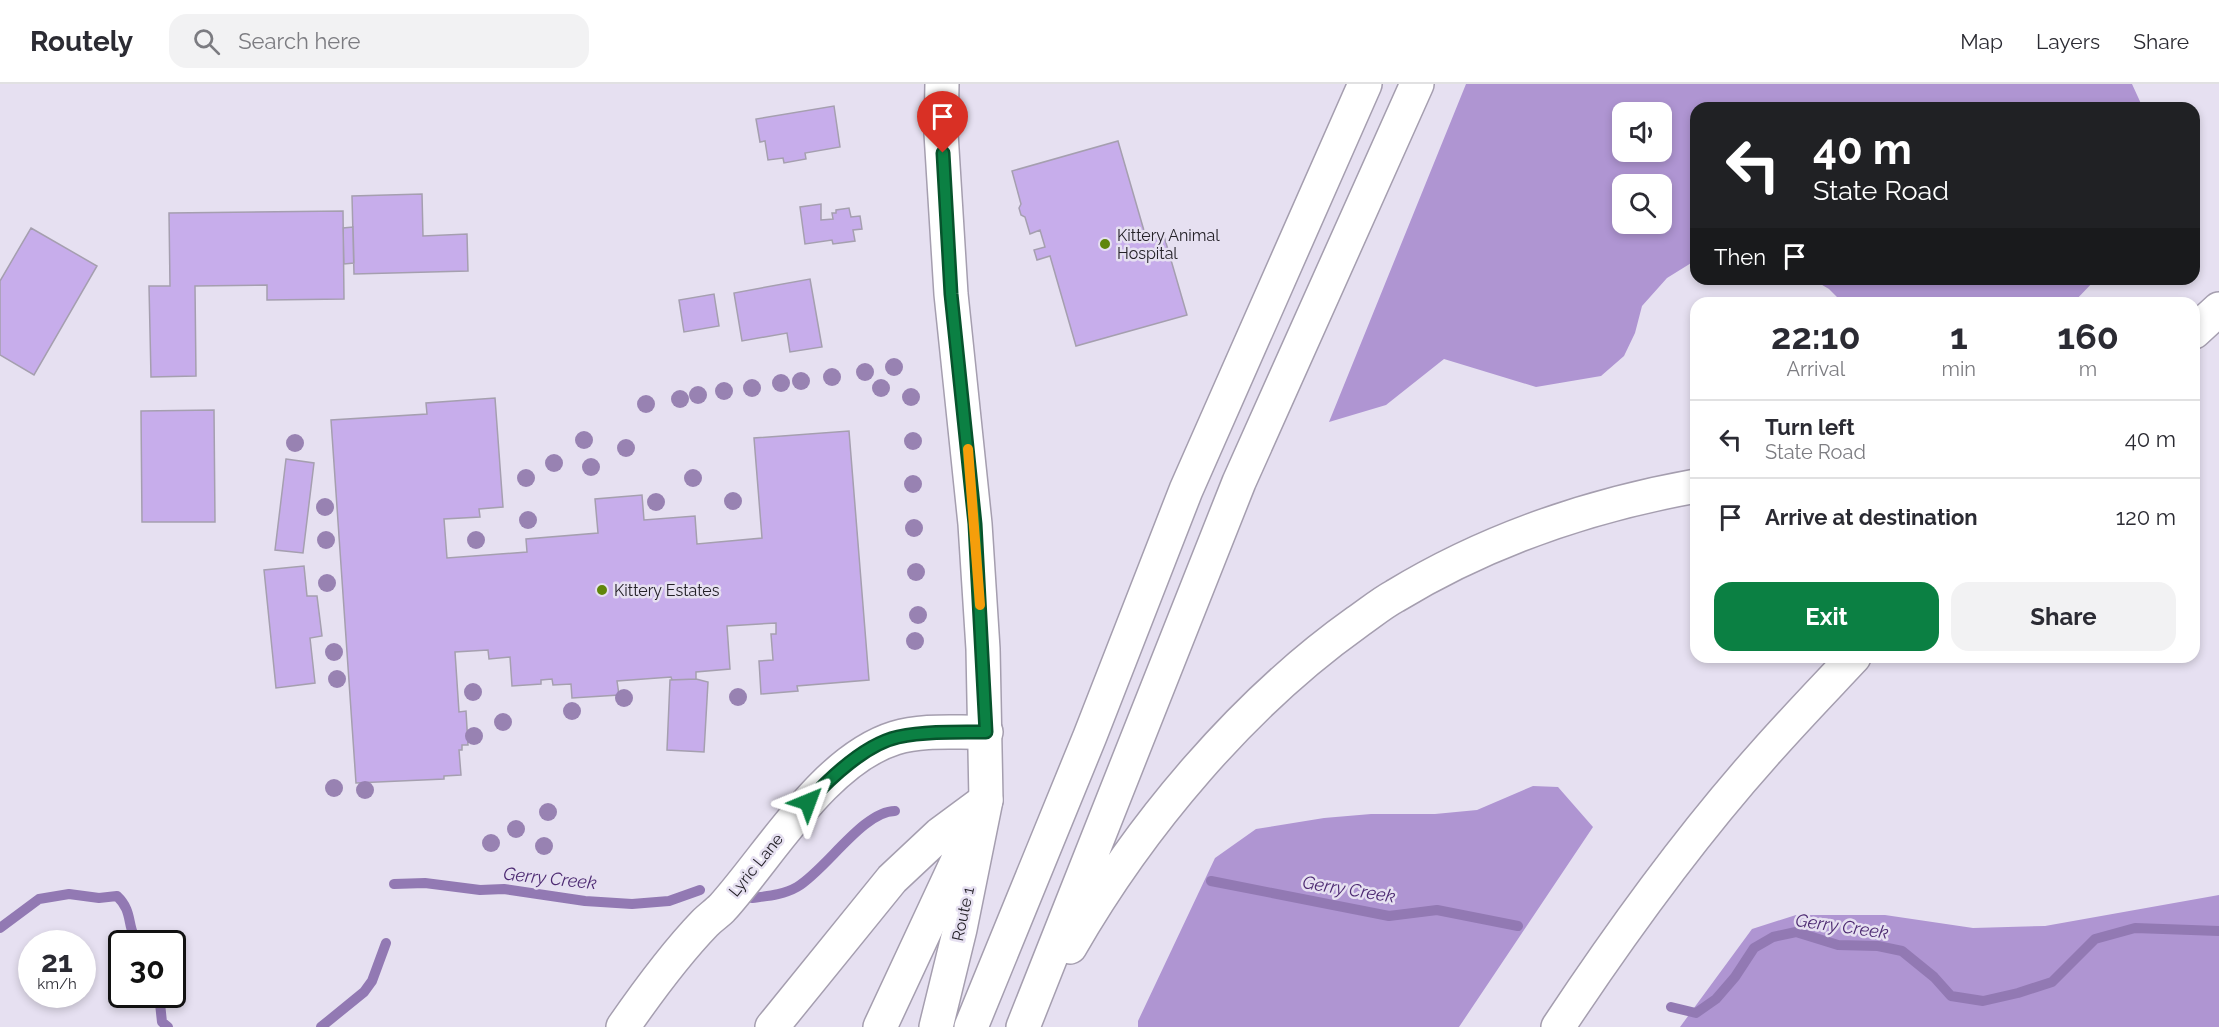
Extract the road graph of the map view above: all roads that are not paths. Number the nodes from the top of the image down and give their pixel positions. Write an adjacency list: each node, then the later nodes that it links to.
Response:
1 (942, 84): 10 (main road)
2 (1365, 84): 16 (main road)
3 (1417, 84): 17 (main road)
4 (2219, 309): 5 (main road)
5 (2200, 326)
6 (2219, 327): 7 (main road)
7 (2200, 338)
8 (1690, 487): 17 (main road)
9 (1848, 663): 18 (main road)
10 (986, 732): 11 (main road); 12 (main road, Lyric Lane)
11 (986, 800): 13 (main road); 14 (main road); 15 (main road, Route 1)
12 (623, 1027)
13 (772, 1027)
14 (880, 1027)
15 (936, 1027)
16 (971, 1027)
17 (1024, 1027)
18 (1558, 1027)

